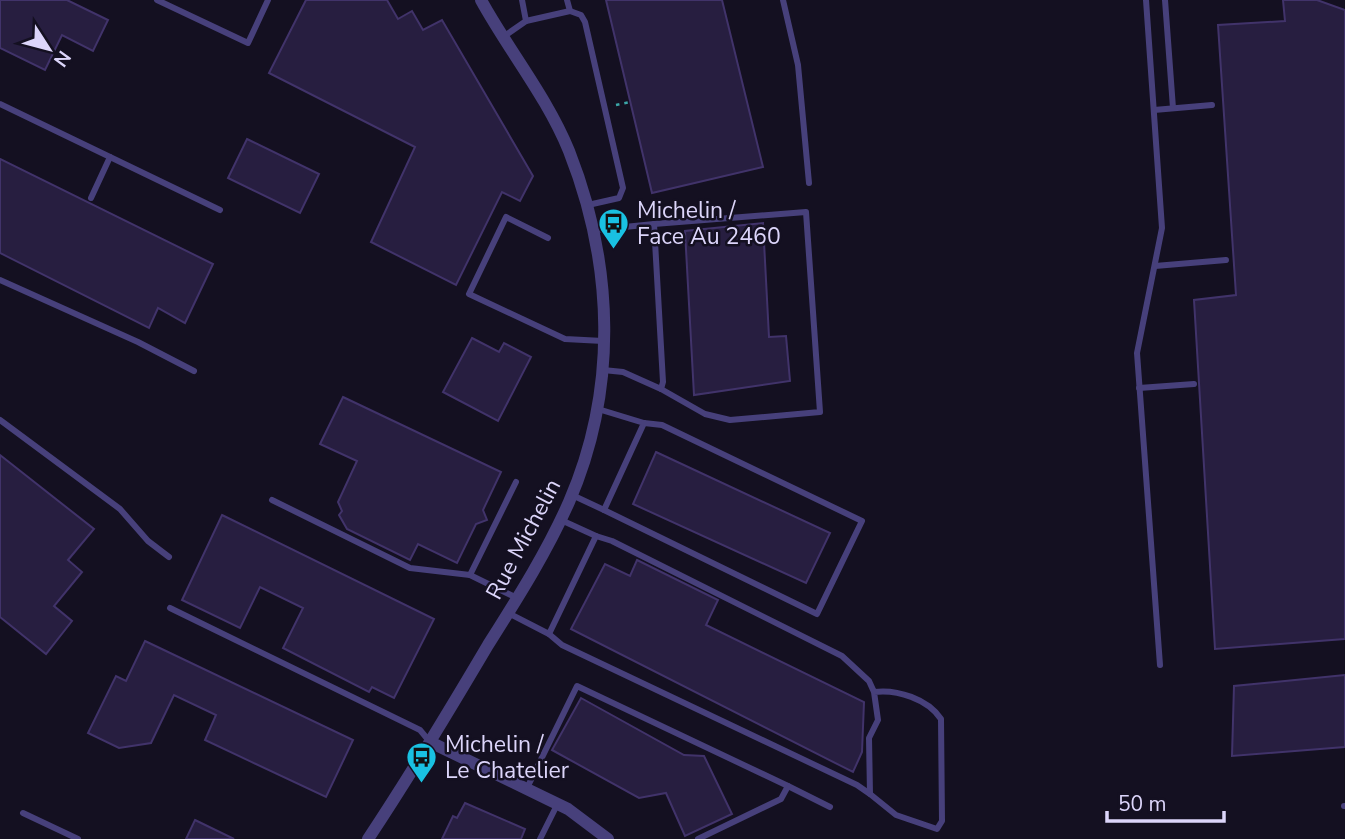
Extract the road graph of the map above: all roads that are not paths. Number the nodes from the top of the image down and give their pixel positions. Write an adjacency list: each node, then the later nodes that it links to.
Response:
1 (157, 0): 2 (lane)
2 (268, 0)
3 (481, 0): 11 (street, Rue Michelin)
4 (522, 0): 10 (lane)
5 (567, 0): 9 (lane)
6 (783, 0): 17 (lane)
7 (1146, 0): 15 (lane)
8 (1165, 0): 14 (lane)
9 (570, 11): 10 (lane); 19 (lane)
10 (527, 21): 11 (lane)
11 (503, 38): 19 (street, Rue Michelin)
12 (0, 104): 16 (lane)
13 (1212, 105): 14 (lane)
14 (1173, 108): 15 (lane)
15 (1154, 110): 25 (lane)
16 (110, 157): 18 (lane); 20 (lane)
17 (809, 183)
18 (91, 198)
19 (588, 205): 22 (street, Rue Michelin)
20 (220, 210)
21 (654, 224): 22 (lane); 32 (lane); 32 (lane)
22 (595, 230): 27 (street, Rue Michelin)
23 (548, 238): 27 (lane)
24 (1226, 260): 25 (lane)
25 (1155, 267): 31 (lane)
26 (0, 280): 29 (lane)
27 (605, 341): 28 (street, Rue Michelin)
28 (603, 370): 32 (lane); 33 (street, Rue Michelin)
29 (194, 371)
30 (1195, 384): 31 (lane)
31 (1139, 388): 48 (lane)
32 (661, 389)
33 (598, 409): 35 (lane); 37 (street, Rue Michelin)
34 (0, 420): 42 (lane)
35 (644, 423): 39 (lane); 39 (lane)
36 (516, 482): 43 (lane)
37 (572, 495): 39 (lane); 40 (street, Rue Michelin)
38 (272, 500): 43 (lane)
39 (604, 510)
40 (561, 520): 41 (lane); 44 (street, Rue Michelin)
41 (596, 536): 47 (lane); 49 (lane)
42 (169, 557)
43 (470, 575): 44 (lane)
44 (517, 598): 46 (street, Rue Michelin)
45 (170, 608): 50 (lane)
46 (508, 613): 47 (lane); 50 (street, Rue Michelin)
47 (549, 634): 53 (lane)
48 (1160, 665)
49 (874, 692): 53 (lane); 53 (lane)
50 (430, 742): 52 (street); 58 (street, Rue Michelin)
51 (788, 786): 52 (lane); 55 (lane); 61 (lane)
52 (527, 788): 54 (street)
53 (870, 794)
54 (557, 803): 59 (lane); 60 (street)
55 (830, 807)
56 (23, 813): 57 (lane)
57 (78, 839)
58 (368, 839)
59 (540, 839)
60 (608, 839)
61 (698, 839)

